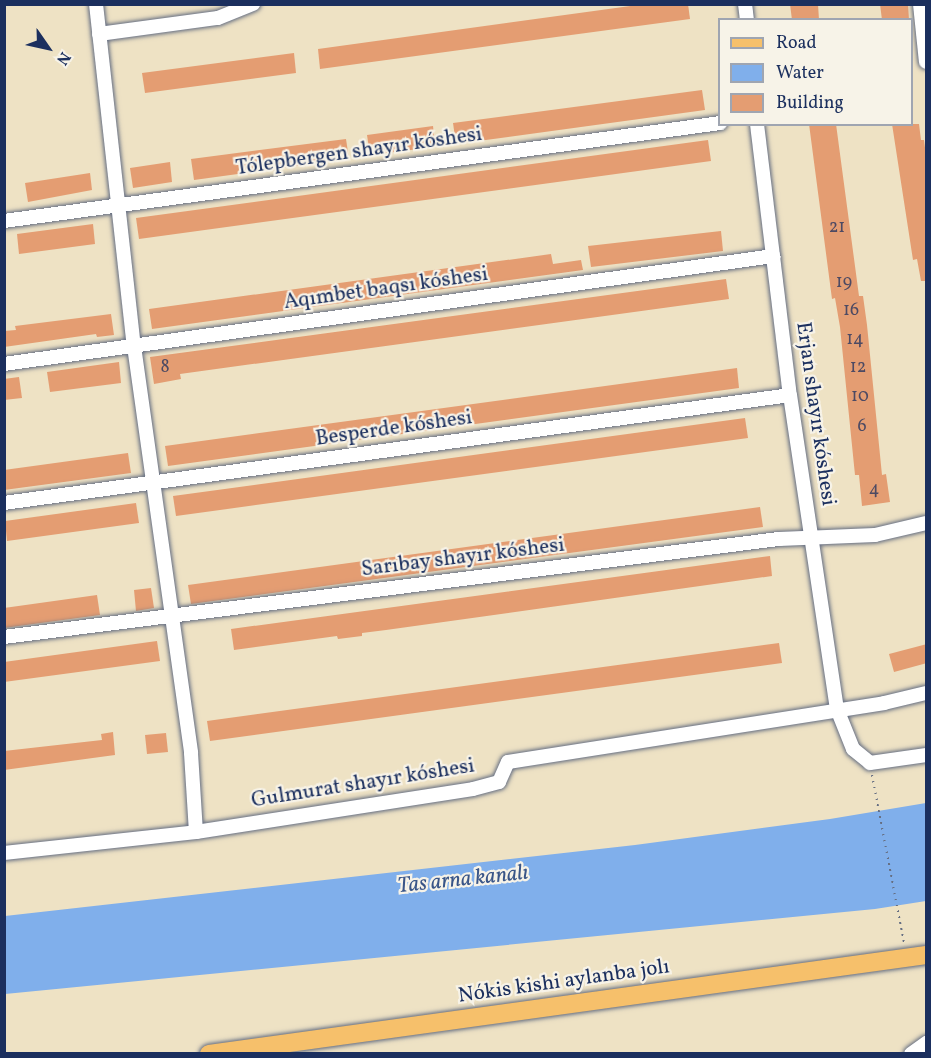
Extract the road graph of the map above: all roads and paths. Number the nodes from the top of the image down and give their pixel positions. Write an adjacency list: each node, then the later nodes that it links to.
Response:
1 (96, 4): 4 (street)
2 (253, 4): 4 (street)
3 (920, 4): 5 (street)
4 (99, 34): 8 (street)
5 (927, 62)
6 (718, 123): 8 (street, Tólepbergen shayır kóshesi)
7 (757, 126): 10 (street, Erjan shayır kóshesi)
8 (118, 207): 9 (street, Tólepbergen shayır kóshesi); 11 (street)
9 (4, 221)
10 (774, 256): 11 (street, Aqımbet baqsı kóshesi); 13 (street, Erjan shayır kóshesi)
11 (134, 346): 12 (street, Aqımbet baqsı kóshesi); 14 (street)
12 (4, 364)
13 (790, 395): 14 (street, Besperde kóshesi); 17 (street, Erjan shayır kóshesi)
14 (154, 483): 15 (street, Besperde kóshesi); 18 (street)
15 (4, 503)
16 (927, 523): 17 (street, Sarıbay shayır kóshesi)
17 (811, 538): 18 (street, Sarıbay shayır kóshesi); 21 (street, Erjan shayır kóshesi)
18 (170, 615): 19 (street, Sarıbay shayır kóshesi); 24 (street)
19 (4, 637)
20 (927, 693): 21 (street, Gulmurat shayır kóshesi)
21 (837, 709): 22 (street, Erjan shayır kóshesi); 24 (street, Gulmurat shayır kóshesi)
22 (927, 755)
23 (872, 777): 27 (path)
24 (196, 832): 25 (street, Gulmurat shayır kóshesi)
25 (4, 853)
26 (927, 955): 27 (main road, Nókis kishi aylanba jolı)
27 (907, 958): 29 (main road, Nókis kishi aylanba jolı)
28 (927, 1043): 30 (street)
29 (208, 1053)
30 (911, 1053)

